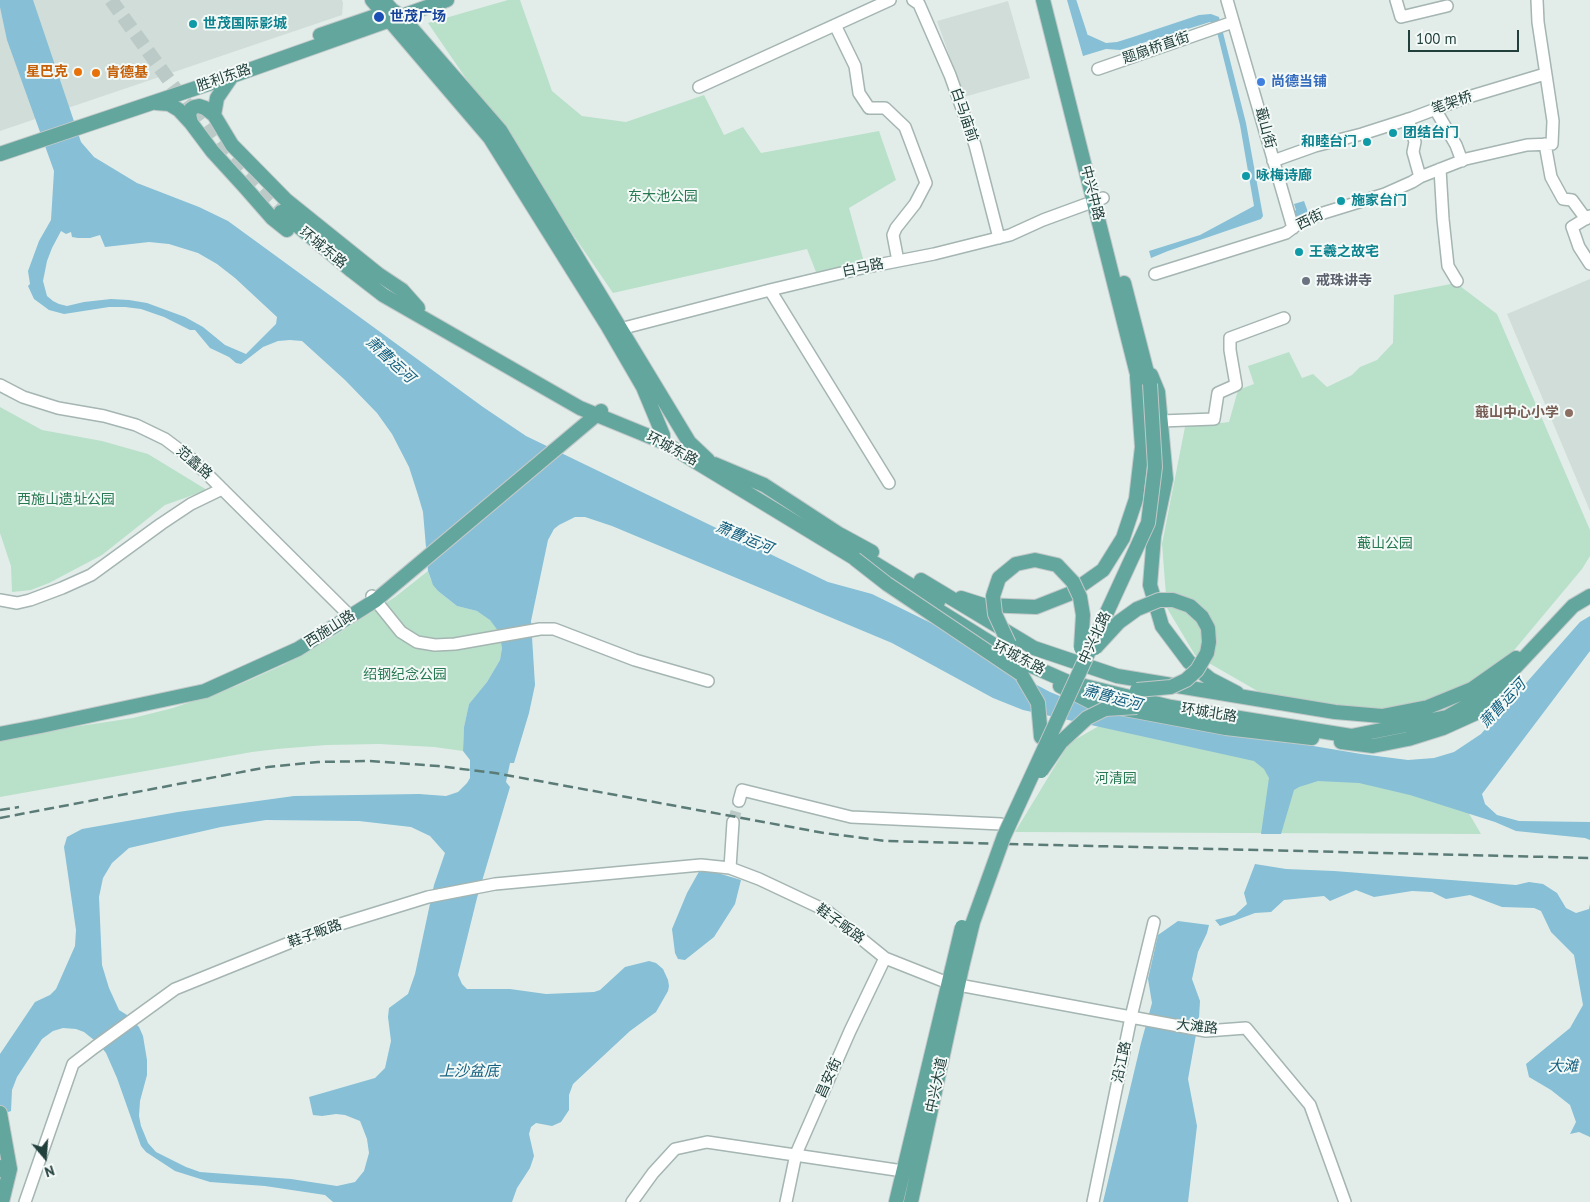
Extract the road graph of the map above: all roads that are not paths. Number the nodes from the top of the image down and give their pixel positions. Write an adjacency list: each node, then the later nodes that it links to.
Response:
1 (372, 0): 12 (main road)
2 (424, 0): 12 (main road, 胜利东路)
3 (447, 0): 12 (main road, 胜利东路)
4 (890, 0): 14 (street)
5 (913, 0): 37 (street, 白马庙前)
6 (1043, 0): 33 (main road, 中兴中路)
7 (1052, 0): 33 (main road, 中兴中路)
8 (1229, 0): 13 (street, 蕺山街)
9 (1396, 0): 11 (street)
10 (1537, 0): 16 (street)
11 (1447, 6)
12 (390, 12): 17 (main road, 胜利东路); 22 (main road, 胜利东路); 45 (main road); 54 (main road)
13 (1225, 24): 15 (street, 题扇桥直街); 29 (street, 蕺山街)
14 (835, 25): 18 (street); 38 (street)
15 (1098, 69)
16 (1545, 74): 20 (street, 笔架桥); 26 (street)
17 (232, 76): 19 (main road, 胜利东路); 21 (main road)
18 (699, 87)
19 (153, 103): 22 (main road, 胜利东路); 24 (main road)
20 (1435, 109): 23 (street, 笔架桥); 30 (street)
21 (214, 115): 24 (main road); 43 (main road)
22 (97, 117): 25 (main road, 胜利东路)
23 (1408, 119): 29 (street, 笔架桥); 32 (street)
24 (191, 123): 43 (main road)
25 (31, 140): 27 (main road, 胜利东路); 28 (main road, 胜利东路)
26 (1548, 144): 30 (street, 西街); 35 (street)
27 (0, 147)
28 (0, 154)
29 (1273, 161): 36 (street, 蕺山街)
30 (1462, 161): 31 (street, 西街)
31 (1440, 169): 32 (street, 西街); 41 (street)
32 (1420, 176): 36 (street, 西街)
33 (1099, 200): 37 (street, 白马路); 46 (main road, 中兴中路); 47 (main road, 中兴中路)
34 (282, 210): 43 (main road, 环城东路)
35 (1588, 218): 39 (street)
36 (1293, 228): 40 (street, 西街)
37 (999, 238): 38 (street, 白马路)
38 (898, 261): 42 (street, 白马路)
39 (1590, 264)
40 (1155, 274)
41 (1458, 281)
42 (770, 290): 45 (street, 白马路); 56 (street)
43 (416, 311): 50 (main road, 环城东路)
44 (1284, 318): 52 (street)
45 (620, 328): 55 (main road)
46 (1142, 354): 49 (main road, 中兴中路); 52 (main road)
47 (1136, 372): 49 (main road, 中兴中路); 61 (main road)
48 (0, 385): 57 (street, 范蠡路)
49 (1145, 385): 68 (main road, 中兴北路, bridge)
50 (581, 405): 51 (main road, 环城东路); 53 (main road, 西施山路)
51 (599, 412): 53 (main road, 西施山路); 54 (main road, 环城东路)
52 (1161, 421): 72 (main road)
53 (568, 435): 62 (main road, 西施山路)
54 (663, 439): 55 (main road, 环城东路)
55 (708, 463): 58 (main road, 环城东路); 61 (main road); 67 (main road)
56 (889, 484)
57 (222, 488): 64 (street); 65 (street, 范蠡路)
58 (750, 491): 59 (main road, 环城东路); 66 (main road, 环城东路)
59 (855, 559): 69 (main road, 环城东路, bridge); 77 (main road, bridge)
60 (1590, 591): 67 (main road, 环城北路)
61 (941, 592): 72 (main road)
62 (377, 596): 65 (main road, 西施山路); 70 (street); 75 (main road, 西施山路)
63 (1590, 596): 67 (main road, 环城北路)
64 (0, 600)
65 (346, 612): 74 (main road, 西施山路)
66 (1009, 644): 68 (main road, bridge); 69 (main road, 环城东路)
67 (1532, 648): 72 (main road); 76 (main road, 环城北路)
68 (1083, 653): 71 (main road, bridge); 77 (main road, 中兴北路); 79 (main road, 中兴北路, bridge)
69 (1070, 679): 71 (main road, 环城北路); 73 (main road, 环城北路)
70 (708, 681)
71 (1136, 690): 73 (main road, 环城北路)
72 (1249, 699)
73 (1172, 703): 76 (main road, 环城北路)
74 (0, 725)
75 (0, 734)
76 (1351, 736): 79 (main road, bridge)
77 (1041, 737): 81 (main road, 中兴北路)
78 (740, 796): 81 (street)
79 (1021, 798): 85 (main road, 中兴北路, bridge)
80 (733, 822): 82 (street)
81 (1002, 824): 85 (main road, 中兴北路, bridge)
82 (730, 868): 84 (street, 鞋子畈路); 92 (street, 鞋子畈路)
83 (1154, 922): 87 (street, 沿江路)
84 (885, 958): 86 (street, 鞋子畈路); 89 (street, 昌安街)
85 (957, 968): 86 (main road, 中兴大道)
86 (953, 984): 87 (street, 大滩路); 90 (main road, 中兴大道); 96 (main road, 中兴大道)
87 (1137, 1018): 97 (street, 沿江路); 98 (street, 大滩路)
88 (0, 1113): 91 (main road)
89 (796, 1154): 90 (street); 93 (street); 94 (street, 昌安街)
90 (904, 1172): 95 (main road, 中兴大道)
91 (2, 1202)
92 (25, 1202)
93 (632, 1202)
94 (786, 1202)
95 (896, 1202)
96 (911, 1202)
97 (1093, 1202)
98 (1345, 1202)

